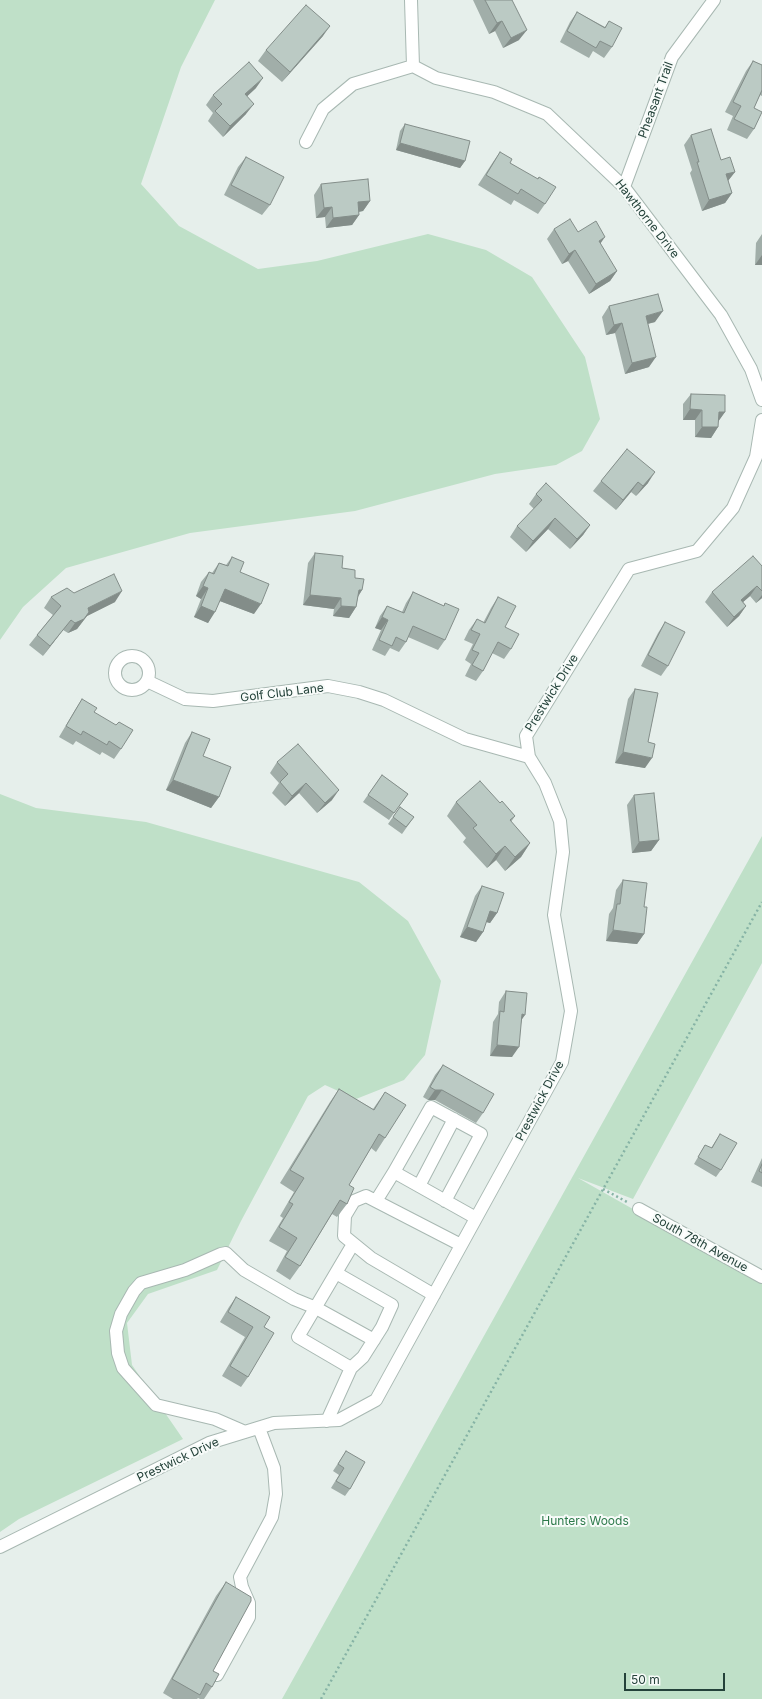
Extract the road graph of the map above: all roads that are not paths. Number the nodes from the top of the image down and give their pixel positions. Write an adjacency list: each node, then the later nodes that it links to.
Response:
1 (411, 0): 3 (street)
2 (714, 0): 5 (street, Pheasant Trail)
3 (413, 66): 4 (street); 5 (street, Hawthorne Drive)
4 (306, 142)
5 (624, 187): 6 (street, Hawthorne Drive)
6 (762, 400)
7 (762, 420): 9 (street, Prestwick Drive)
8 (147, 681): 9 (street, Golf Club Lane)
9 (529, 757): 16 (street, Prestwick Drive)
10 (454, 1120): 11 (street); 12 (street); 14 (street)
11 (394, 1172): 12 (street); 13 (street)
12 (419, 1186): 14 (street)
13 (376, 1201): 17 (street); 18 (street)
14 (445, 1201): 16 (street)
15 (639, 1209): 20 (street, South 78th Avenue)
16 (476, 1218): 18 (street, Prestwick Drive)
17 (353, 1244): 19 (street); 21 (street)
18 (461, 1245): 21 (street, Prestwick Drive)
19 (336, 1273): 22 (street); 23 (street)
20 (762, 1277)
21 (434, 1295): 25 (street, Prestwick Drive)
22 (316, 1308): 23 (street); 24 (street); 27 (street)
23 (374, 1340): 24 (street)
24 (351, 1368): 25 (street)
25 (327, 1421): 26 (street, Prestwick Drive)
26 (259, 1428): 27 (street, Prestwick Drive); 29 (street)
27 (245, 1432): 28 (street, Prestwick Drive)
28 (0, 1547)
29 (217, 1675)

